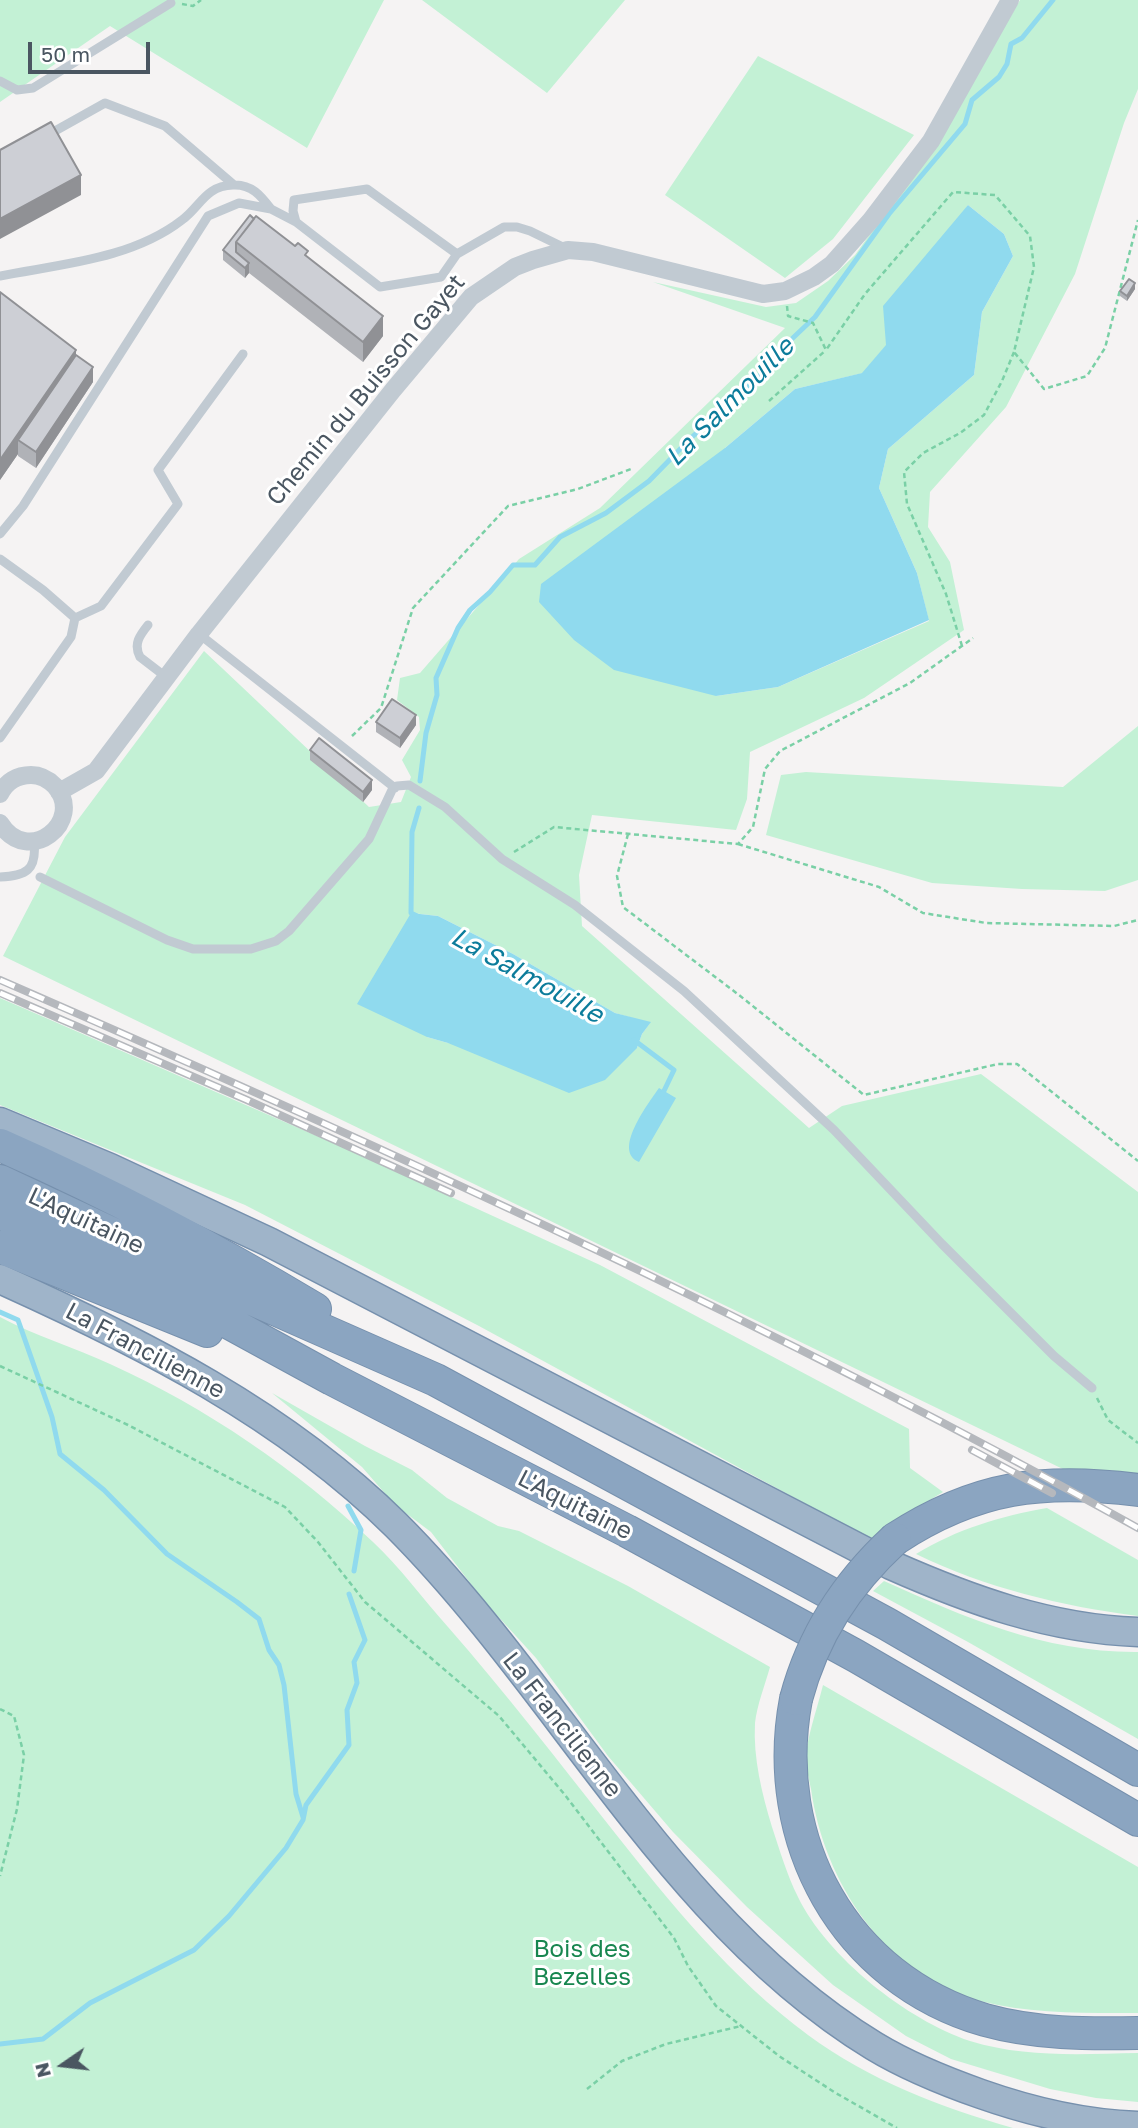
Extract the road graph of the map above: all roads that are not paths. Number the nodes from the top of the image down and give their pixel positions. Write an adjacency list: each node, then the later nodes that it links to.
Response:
1 (1010, 0): 8 (street, Chemin du Buisson Gayet)
2 (171, 3): 3 (lane)
3 (0, 81)
4 (40, 139): 5 (lane)
5 (234, 185): 6 (lane); 10 (lane)
6 (271, 209): 7 (lane); 12 (lane)
7 (296, 222): 9 (lane); 9 (lane)
8 (568, 250): 9 (lane); 16 (street, Chemin du Buisson Gayet)
9 (457, 254)
10 (0, 276)
11 (243, 354): 14 (lane)
12 (0, 534)
13 (0, 559): 14 (lane)
14 (75, 618): 18 (lane)
15 (148, 625): 17 (lane)
16 (199, 634): 17 (street, Chemin du Buisson Gayet); 19 (lane)
17 (166, 677): 20 (street, Chemin du Buisson Gayet)
18 (0, 738)
19 (395, 788): 25 (lane); 34 (lane)
20 (59, 792): 21 (street); 23 (street)
21 (0, 794)
22 (0, 823): 23 (street)
23 (33, 842): 24 (lane)
24 (0, 877)
25 (40, 877)
26 (0, 1122): 36 (highway)
27 (0, 1145): 33 (highway)
28 (0, 1181): 33 (highway, L'Aquitaine)
29 (0, 1213): 32 (highway, L'Aquitaine)
30 (0, 1247): 32 (highway)
31 (0, 1279): 40 (highway, La Francilienne)
32 (332, 1379): 38 (highway, L'Aquitaine)
33 (436, 1380): 37 (highway, L'Aquitaine)
34 (1092, 1388)
35 (1138, 1490): 39 (highway, bridge)
36 (1138, 1632)
37 (1138, 1770)
38 (1138, 1820)
39 (1138, 2032)
40 (1138, 2126)

